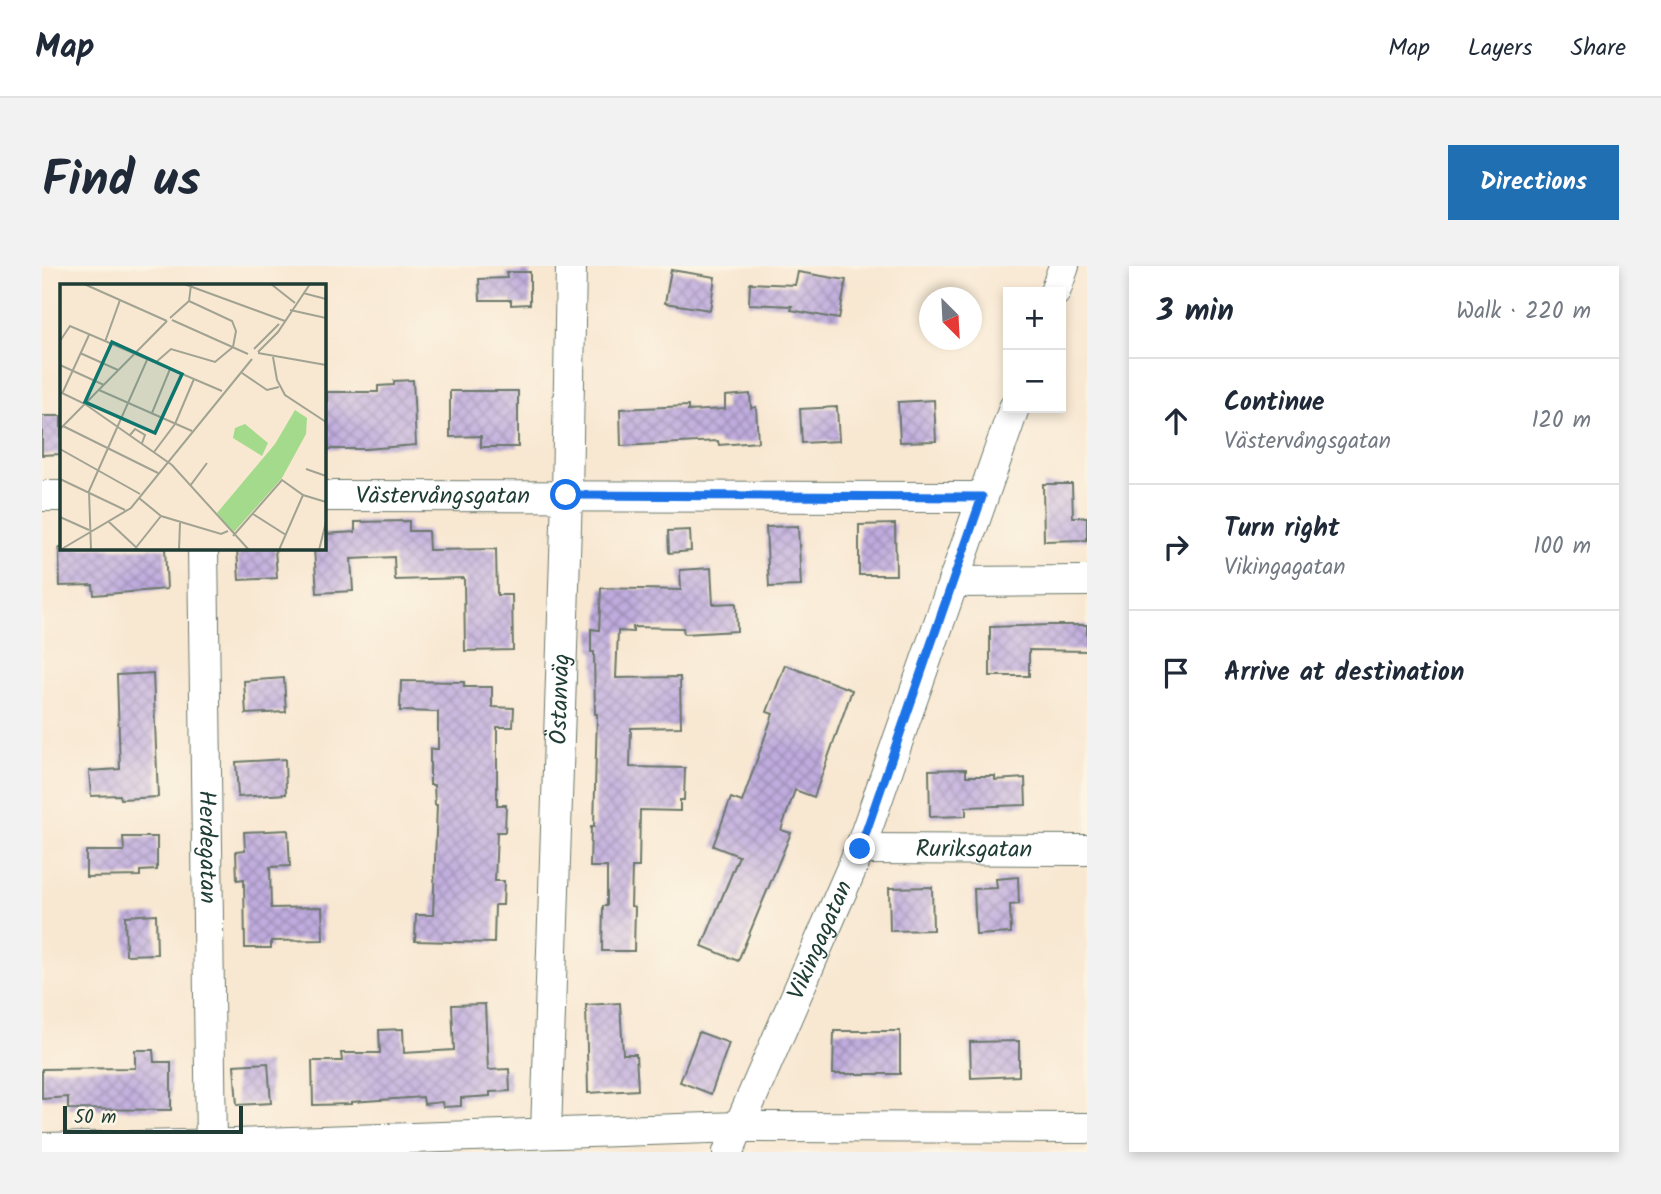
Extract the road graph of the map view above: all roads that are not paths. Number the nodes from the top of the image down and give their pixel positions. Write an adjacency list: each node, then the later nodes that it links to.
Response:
1 (571, 266): 5 (street, Östanväg)
2 (1064, 266): 3 (street)
3 (1057, 287)
4 (1012, 413): 9 (street, Vikingagatan)
5 (566, 495): 8 (street, Västervångsgatan); 9 (street, Västervångsgatan); 16 (street, Östanväg)
6 (42, 496): 7 (street)
7 (60, 496)
8 (326, 496)
9 (982, 497): 12 (street, Vikingagatan)
10 (203, 550): 18 (street, Herdegatan)
11 (1087, 581): 12 (street)
12 (953, 582): 13 (street, Vikingagatan)
13 (860, 849): 14 (street, Ruriksgatan); 17 (street, Vikingagatan)
14 (1087, 850)
15 (1087, 1128): 17 (street)
16 (546, 1133): 17 (street); 19 (street)
17 (733, 1139)
18 (211, 1145): 19 (street); 20 (street)
19 (434, 1145)
20 (42, 1149)

